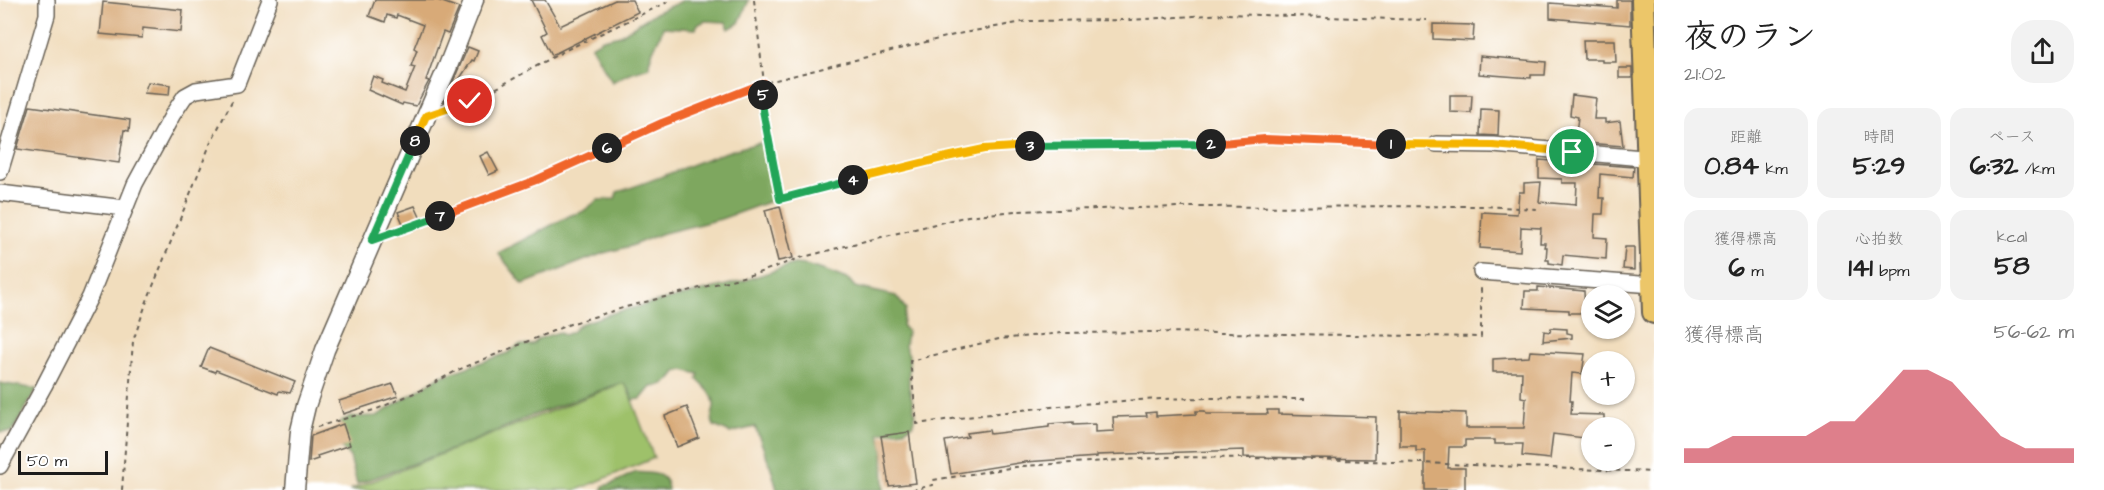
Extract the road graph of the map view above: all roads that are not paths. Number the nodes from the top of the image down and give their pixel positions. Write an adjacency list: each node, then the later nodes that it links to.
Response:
1 (47, 0): 7 (street)
2 (270, 0): 9 (street)
3 (474, 0): 14 (street)
4 (1643, 0): 6 (main road)
5 (1436, 144): 6 (street)
6 (1652, 159): 11 (main road)
7 (0, 172)
8 (0, 193): 9 (street)
9 (125, 208): 13 (street)
10 (1481, 272): 11 (street)
11 (1653, 285): 12 (main road)
12 (1654, 312)
13 (0, 466)
14 (296, 490)

